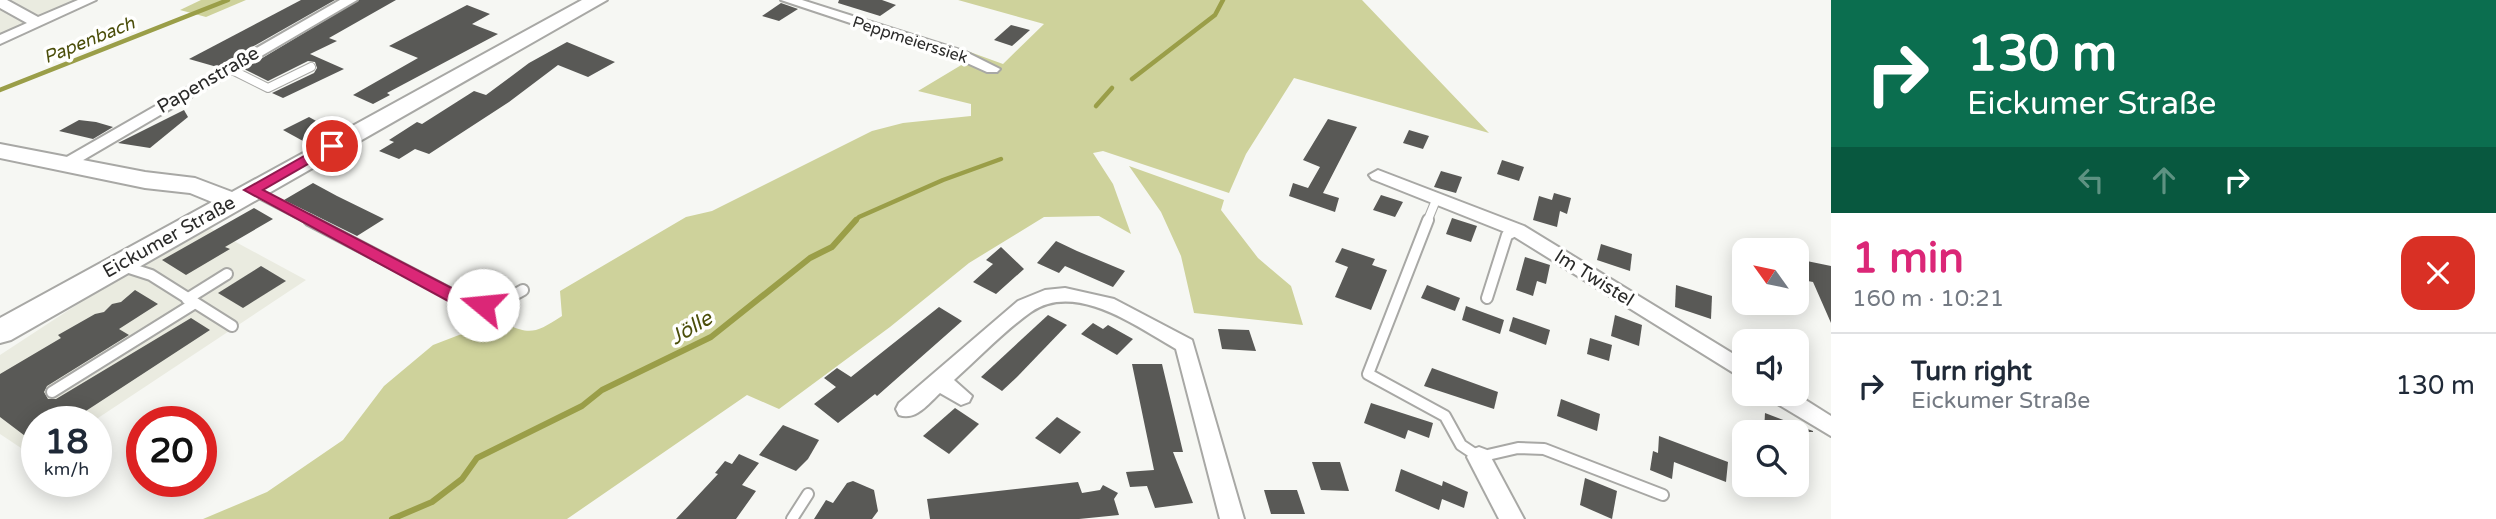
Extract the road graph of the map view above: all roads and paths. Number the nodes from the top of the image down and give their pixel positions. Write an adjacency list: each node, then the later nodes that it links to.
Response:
1 (89, 0): 6 (street)
2 (350, 0): 9 (street, Papenstraße)
3 (597, 0): 15 (main road, Eickumer Straße)
4 (788, 0): 10 (street, Peppmeierssiek)
5 (0, 2): 6 (street)
6 (38, 23): 7 (street)
7 (0, 40)
8 (311, 67): 9 (lane)
9 (228, 68): 12 (street, Papenstraße)
10 (992, 69)
11 (0, 150): 12 (main road)
12 (67, 162): 14 (main road)
13 (1378, 175): 16 (street, Im Twistel)
14 (145, 180): 15 (main road); 17 (main road)
15 (242, 196): 17 (main road, Eickumer Straße); 21 (lane)
16 (1436, 200): 18 (street, Im Twistel); 33 (lane)
17 (203, 218): 19 (main road, Eickumer Straße)
18 (1517, 230): 22 (lane); 26 (street, Im Twistel)
19 (120, 265): 23 (lane); 25 (main road, Eickumer Straße)
20 (227, 274): 23 (lane)
21 (523, 290)
22 (1487, 298)
23 (191, 301): 24 (lane); 28 (lane)
24 (232, 326)
25 (0, 332)
26 (1732, 364)
27 (939, 381): 29 (street); 31 (street); 37 (street)
28 (52, 392)
29 (961, 396)
30 (1798, 406): 32 (street)
31 (907, 409)
32 (1831, 426)
33 (1479, 457): 35 (lane); 38 (street)
34 (808, 494): 36 (lane)
35 (1663, 495)
36 (792, 519)
37 (1232, 519)
38 (1512, 519)

